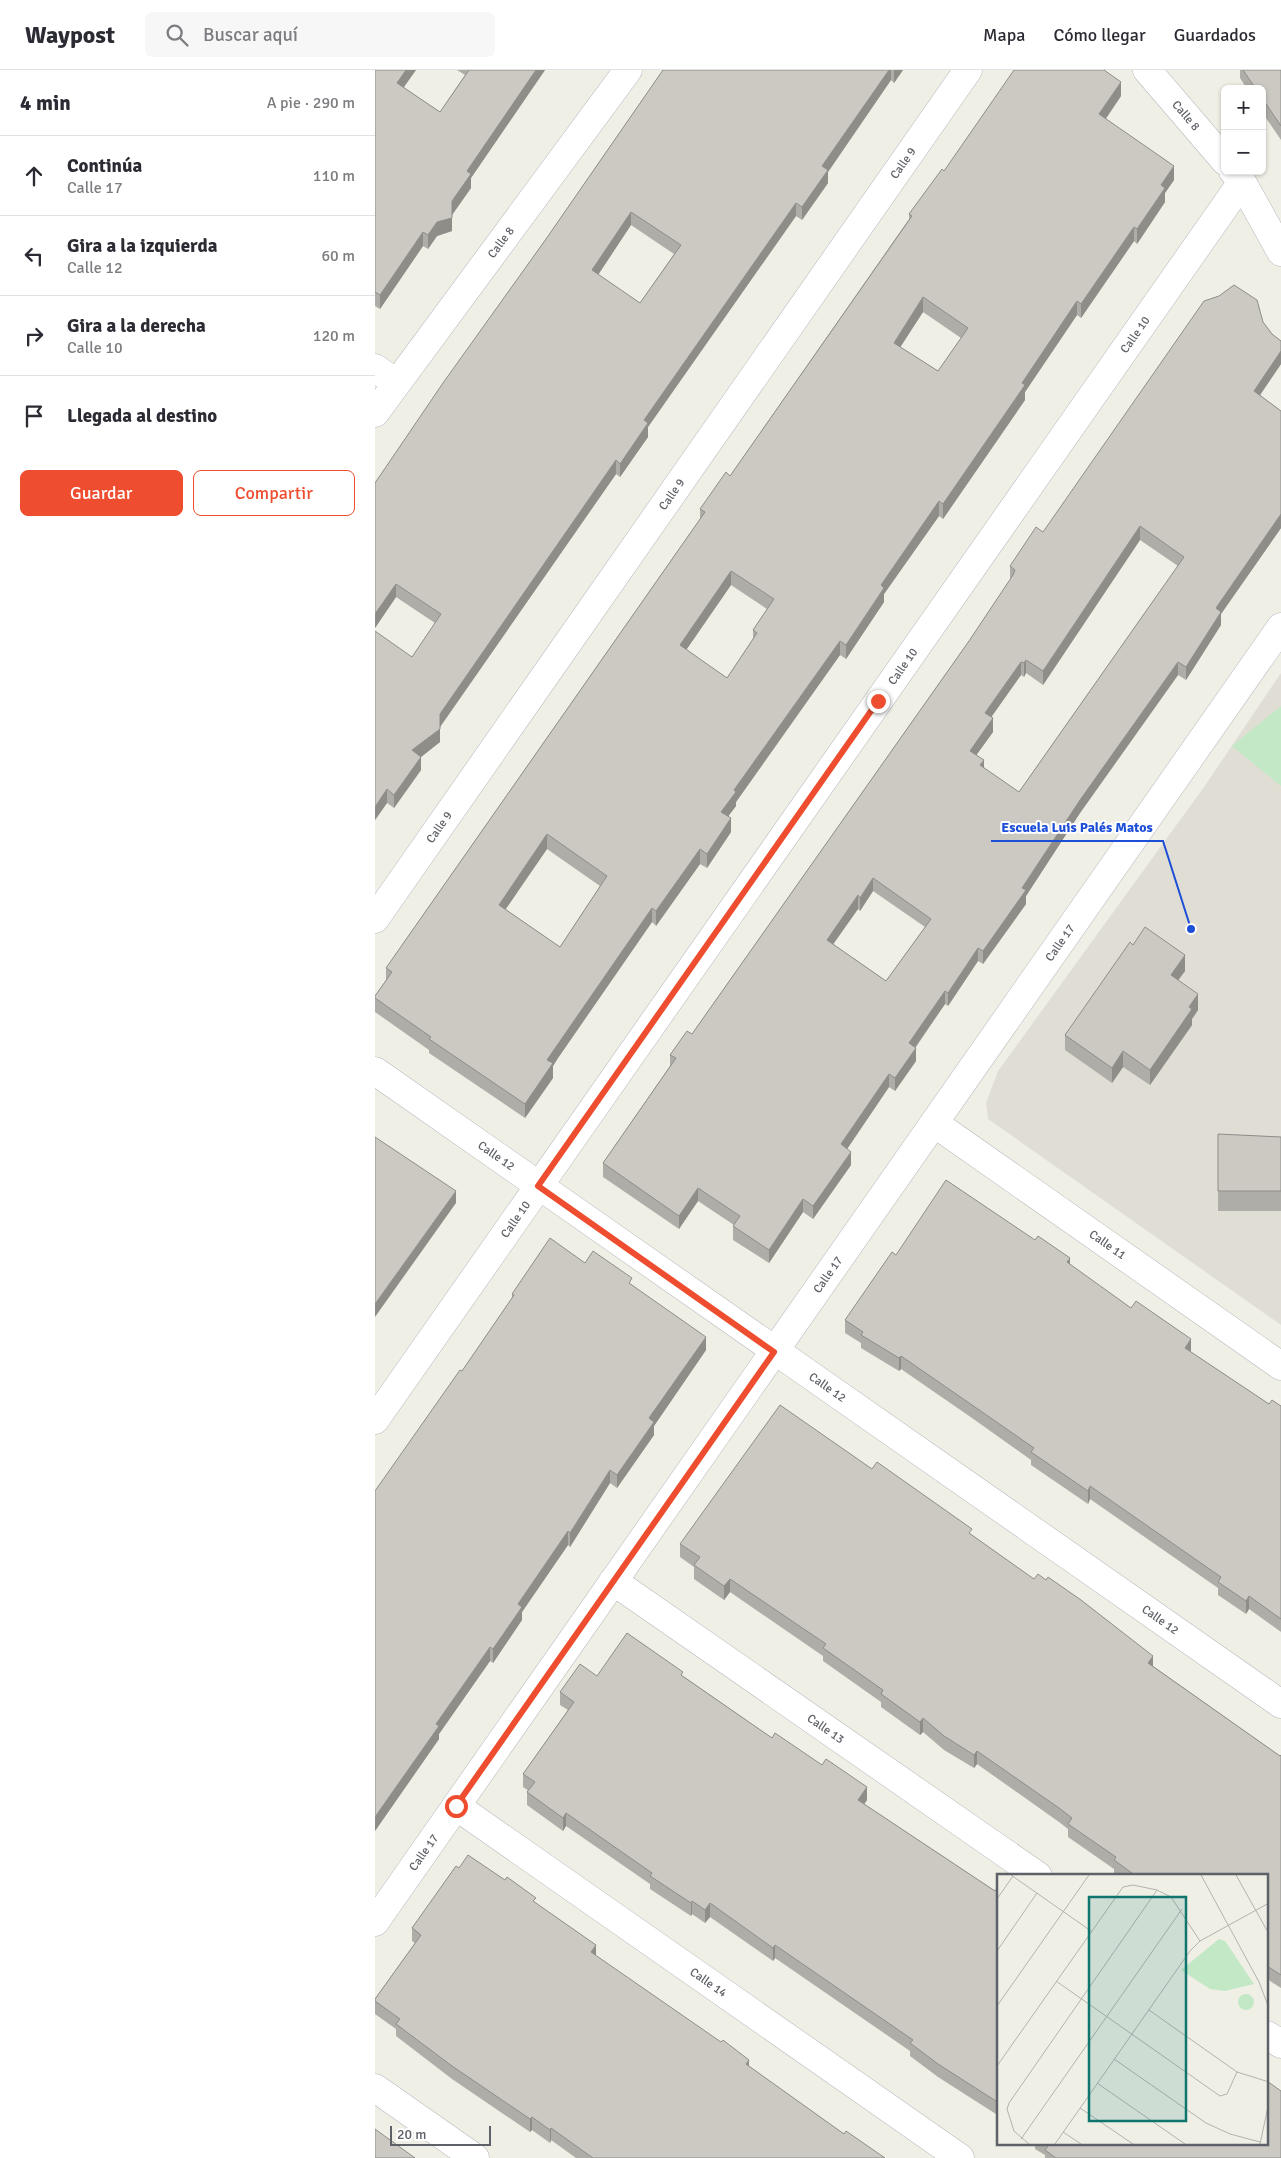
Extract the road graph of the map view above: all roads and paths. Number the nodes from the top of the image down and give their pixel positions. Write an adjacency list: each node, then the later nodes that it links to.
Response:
1 (628, 70): 7 (street, Calle 8)
2 (968, 70): 10 (street, Calle 9)
3 (1147, 70): 4 (street, Calle 8)
4 (1221, 156)
5 (1238, 177): 6 (street); 13 (street, Calle 10)
6 (1281, 252)
7 (386, 375): 8 (street, Calle 8)
8 (375, 413)
9 (1281, 627): 12 (street, Calle 17)
10 (375, 918)
11 (375, 1071): 13 (street, Calle 12)
12 (934, 1123): 14 (street, Calle 17); 15 (street, Calle 11)
13 (538, 1186): 14 (street, Calle 12); 16 (street, Calle 10)
14 (774, 1352): 17 (street, Calle 17); 18 (street, Calle 12)
15 (1281, 1366)
16 (375, 1420)
17 (613, 1581): 19 (street, Calle 17); 20 (street, Calle 13)
18 (1281, 1704)
19 (456, 1806): 21 (street, Calle 17); 26 (street, Calle 14)
20 (1035, 1874)
21 (375, 1922)
22 (1269, 2035): 23 (street)
23 (1281, 2044)
24 (375, 2088): 25 (street)
25 (475, 2158)
26 (960, 2158)

